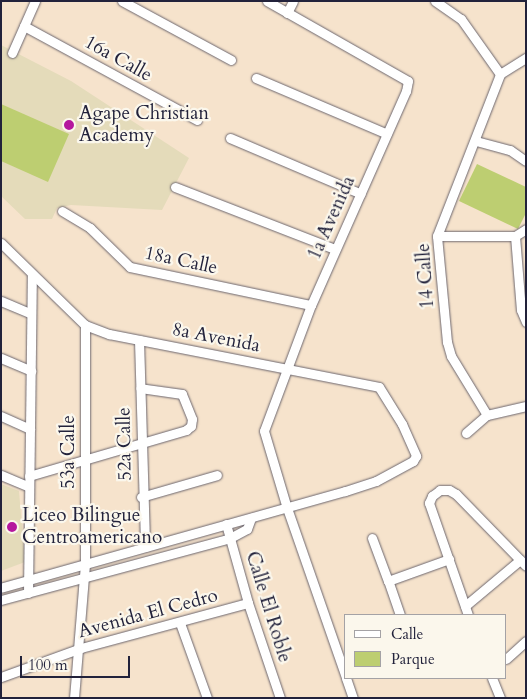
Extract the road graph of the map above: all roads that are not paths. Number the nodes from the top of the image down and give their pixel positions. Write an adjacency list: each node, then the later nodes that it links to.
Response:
1 (35, 1): 7 (street)
2 (122, 1): 10 (street)
3 (267, 1): 6 (street)
4 (293, 1): 6 (street)
5 (435, 1): 11 (street)
6 (288, 13): 14 (street, 1a Avenida)
7 (24, 26): 8 (street); 13 (street, 16a Calle)
8 (12, 53)
9 (526, 58): 11 (street)
10 (231, 60)
11 (500, 74): 16 (street, 14 Calle)
12 (256, 78): 14 (street)
13 (196, 120)
14 (387, 134): 19 (street, 1a Avenida)
15 (230, 138): 19 (street)
16 (476, 141): 17 (street); 22 (street, 14 Calle)
17 (526, 161)
18 (176, 188): 25 (street)
19 (361, 194): 25 (street, 1a Avenida)
20 (62, 211): 28 (street, 18a Calle)
21 (526, 229): 23 (street)
22 (438, 236): 23 (street); 38 (street, 14 Calle)
23 (515, 236): 30 (street)
24 (1, 243): 26 (street, 8a Avenida)
25 (335, 250): 28 (street, 1a Avenida)
26 (32, 274): 29 (street); 31 (street, 8a Avenida)
27 (1, 301): 29 (street)
28 (311, 305): 34 (street, 1a Avenida)
29 (29, 313): 35 (street)
30 (526, 322)
31 (85, 325): 32 (street, 8a Avenida); 43 (street, 53a Calle)
32 (140, 340): 34 (street, 8a Avenida); 36 (street, 52a Calle)
33 (1, 358): 35 (street)
34 (286, 369): 49 (street, 1a Avenida); 49 (street, 8a Avenida)
35 (31, 371): 40 (street)
36 (140, 388): 42 (street, 52a Calle); 42 (street)
37 (526, 406): 38 (street)
38 (488, 415): 41 (street)
39 (1, 416): 40 (street)
40 (30, 429): 46 (street)
41 (466, 433)
42 (141, 442): 43 (street); 48 (street, 52a Calle)
43 (86, 458): 46 (street); 57 (street, 53a Calle)
44 (1, 475): 47 (street)
45 (217, 475): 48 (street)
46 (30, 476): 47 (street)
47 (29, 487): 59 (street)
48 (142, 497): 54 (street, 52a Calle)
49 (286, 508): 50 (street); 71 (street, 1a Avenida)
50 (252, 518): 51 (street); 52 (street)
51 (226, 524): 52 (street, Calle El Roble); 54 (street)
52 (230, 538): 58 (street); 64 (street, Calle El Roble)
53 (372, 538): 60 (street)
54 (145, 547): 57 (street)
55 (449, 559): 56 (street); 60 (street); 65 (street)
56 (523, 563): 65 (street)
57 (85, 565): 58 (street, 53a Calle); 59 (street)
58 (84, 579): 62 (street); 69 (street, 53a Calle)
59 (29, 580): 61 (street); 62 (street)
60 (388, 580): 66 (street)
61 (1, 588)
62 (28, 593): 63 (street)
63 (1, 600)
64 (248, 603): 67 (street, Avenida El Cedro); 77 (street, Calle El Roble)
65 (467, 611)
66 (400, 614)
67 (180, 623): 69 (street, Avenida El Cedro); 76 (street)
68 (526, 641): 70 (street)
69 (81, 648): 72 (street, Avenida El Cedro); 75 (street, 53a Calle)
70 (507, 658)
71 (344, 671)
72 (1, 677)
73 (347, 679): 78 (street, 1a Avenida)
74 (492, 679): 79 (street)
75 (74, 698)
76 (206, 698)
77 (280, 698)
78 (353, 698)
79 (500, 698)

